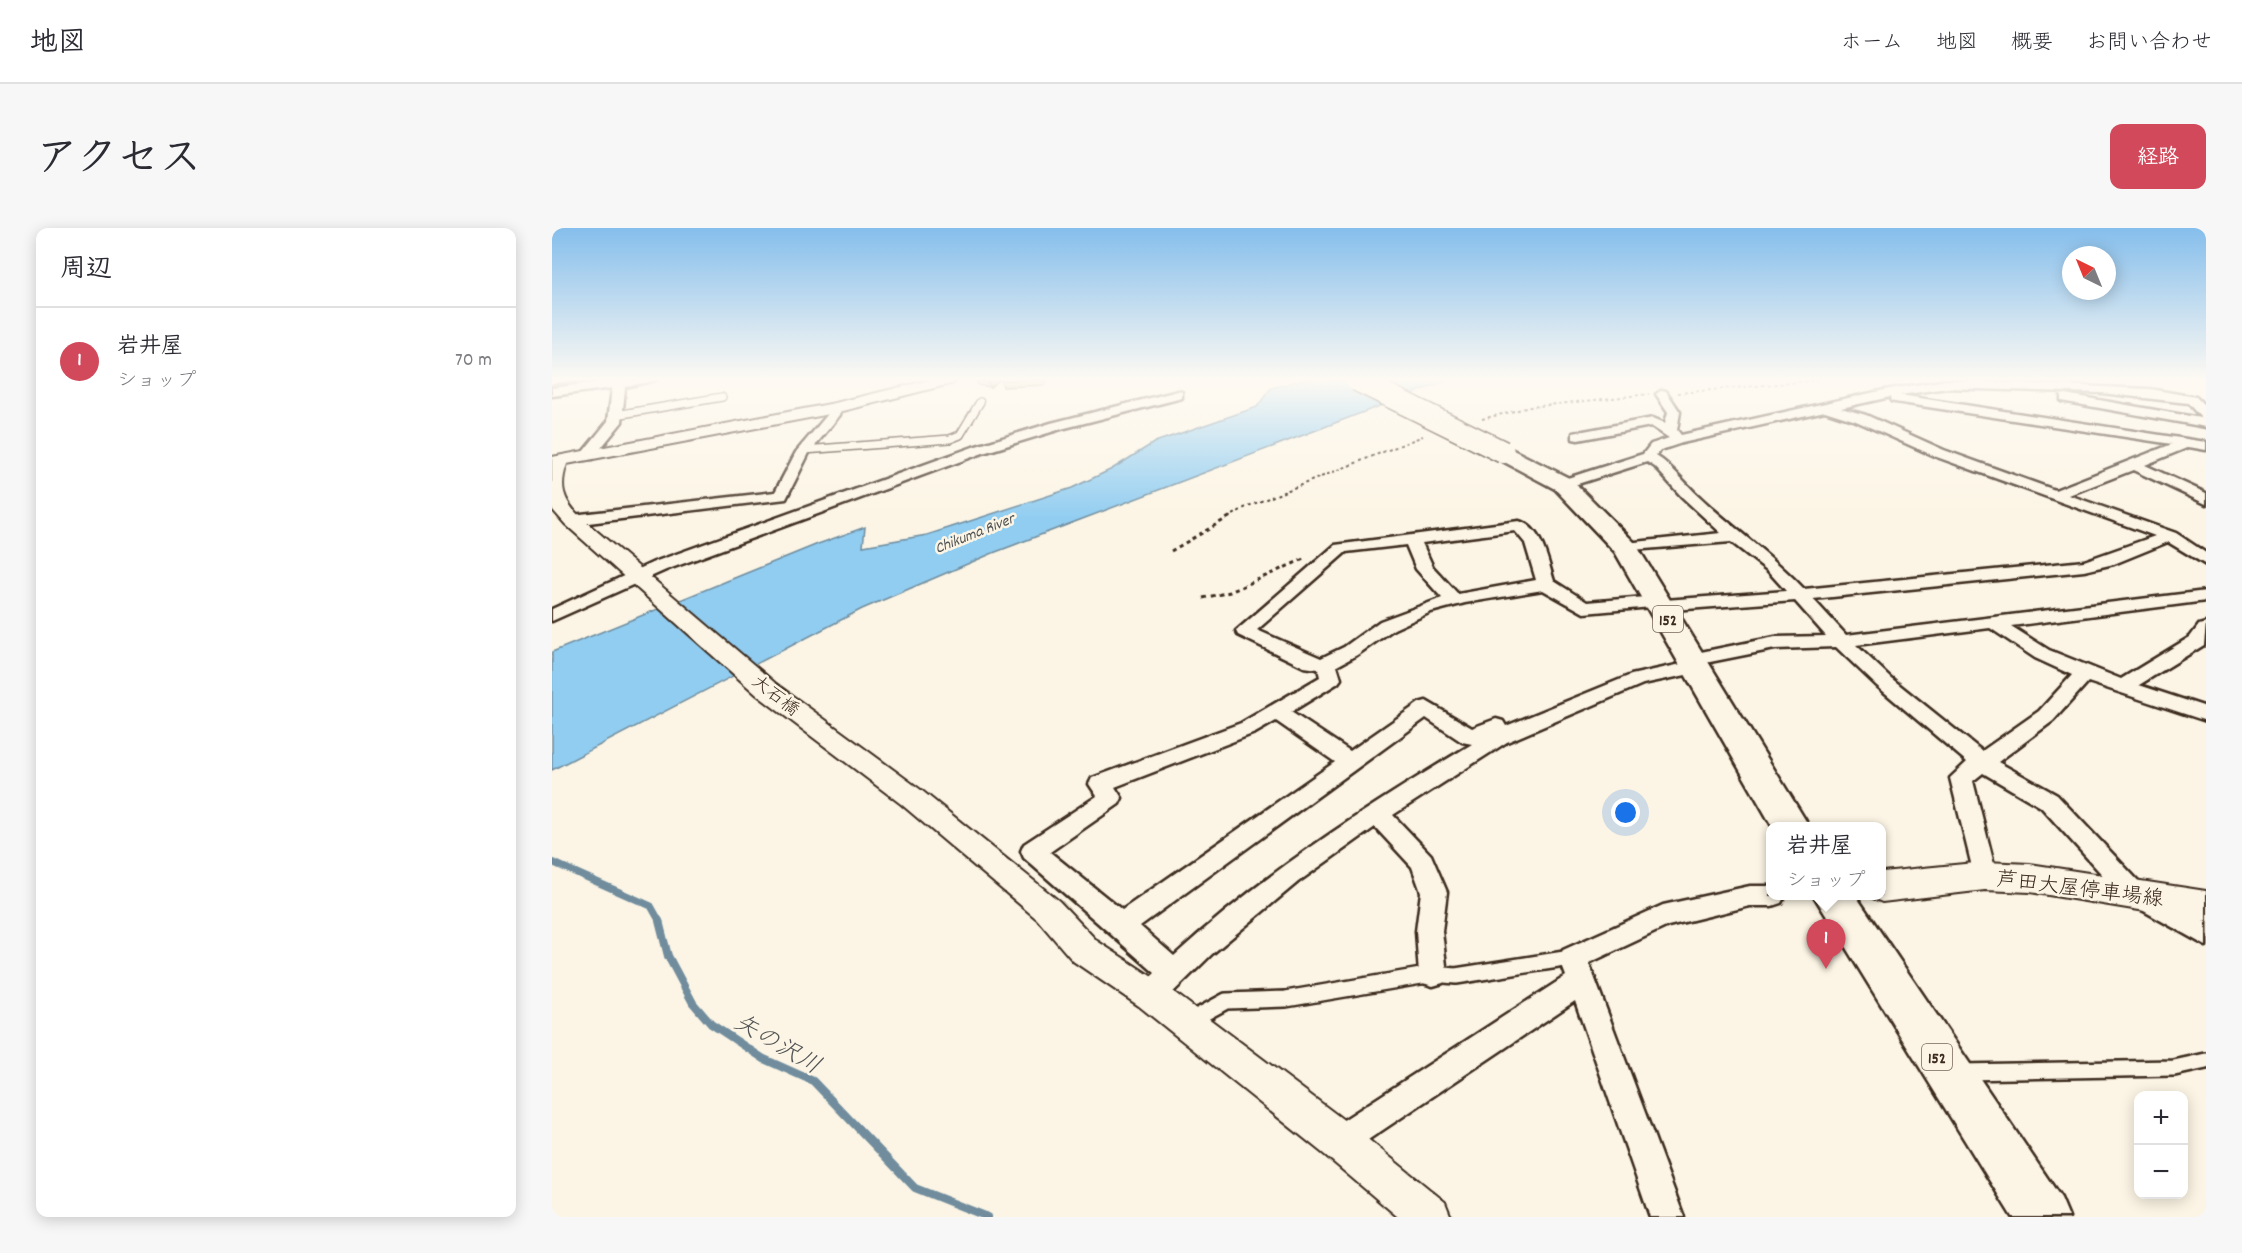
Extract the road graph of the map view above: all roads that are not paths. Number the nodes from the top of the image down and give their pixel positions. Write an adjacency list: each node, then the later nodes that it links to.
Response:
1 (612, 426): 18 (street)
2 (741, 426): 18 (street)
3 (824, 426): 17 (street)
4 (965, 426): 17 (lane)
5 (1056, 426): 31 (street)
6 (1451, 426): 22 (highway, 152, bridge)
7 (1631, 426): 13 (street)
8 (1659, 426): 14 (street)
9 (1674, 426): 14 (street)
10 (1729, 426): 14 (street)
11 (1879, 426): 23 (street)
12 (2087, 426): 15 (street)
13 (1578, 436)
14 (1674, 436): 19 (street)
15 (2188, 442): 16 (street); 21 (street)
16 (2206, 446)
17 (804, 450): 25 (street)
18 (587, 456): 20 (street)
19 (1648, 457): 22 (street); 27 (street)
20 (556, 462): 25 (street, 大石橋)
21 (2132, 464): 23 (street); 24 (street)
22 (1563, 484): 29 (highway, 152)
23 (2055, 495): 26 (street)
24 (2206, 499)
25 (564, 519): 31 (street, 大石橋)
26 (2170, 536): 30 (street); 33 (street)
27 (1734, 537): 29 (street); 33 (street)
28 (1412, 539): 32 (street); 35 (street); 41 (street)
29 (1626, 548): 36 (highway, 152)
30 (2206, 559)
31 (642, 581): 37 (street); 62 (street, 大石橋)
32 (1546, 584): 35 (street); 36 (street)
33 (1800, 596): 36 (street); 40 (street)
34 (2206, 596): 38 (street)
35 (1454, 600): 41 (street)
36 (1658, 603): 42 (highway, 152)
37 (552, 616)
38 (1994, 622): 40 (street); 43 (street)
39 (2206, 629): 44 (street)
40 (1841, 641): 42 (street); 49 (street)
41 (1326, 663): 45 (street)
42 (1696, 663): 47 (street); 51 (highway, 152)
43 (2086, 672): 44 (street); 49 (street)
44 (2124, 686): 46 (street)
45 (1276, 711): 48 (street); 58 (street)
46 (2206, 714)
47 (1541, 719): 48 (street); 50 (street)
48 (1351, 762): 58 (street)
49 (1982, 762): 52 (street); 54 (street)
50 (1377, 814): 61 (street); 62 (street)
51 (1789, 822)
52 (1985, 876): 53 (main road, 芦田大屋停車場線); 54 (main road, 芦田大屋停車場線)
53 (1886, 886)
54 (2135, 894): 57 (main road, 芦田大屋停車場線); 59 (street)
55 (1766, 896): 60 (street)
56 (1837, 900): 65 (highway, 152)
57 (2206, 906)
58 (1121, 925): 62 (street)
59 (2206, 935)
60 (1577, 970): 61 (lane); 66 (street); 68 (street)
61 (1434, 974): 63 (lane)
62 (1163, 984): 63 (street, 大石橋)
63 (1185, 1023): 66 (street, 大石橋)
64 (2206, 1061): 65 (lane)
65 (1946, 1072): 69 (highway, 152)
66 (1339, 1142): 67 (street, 大石橋)
67 (1430, 1217)
68 (1667, 1217)
69 (2042, 1217)

